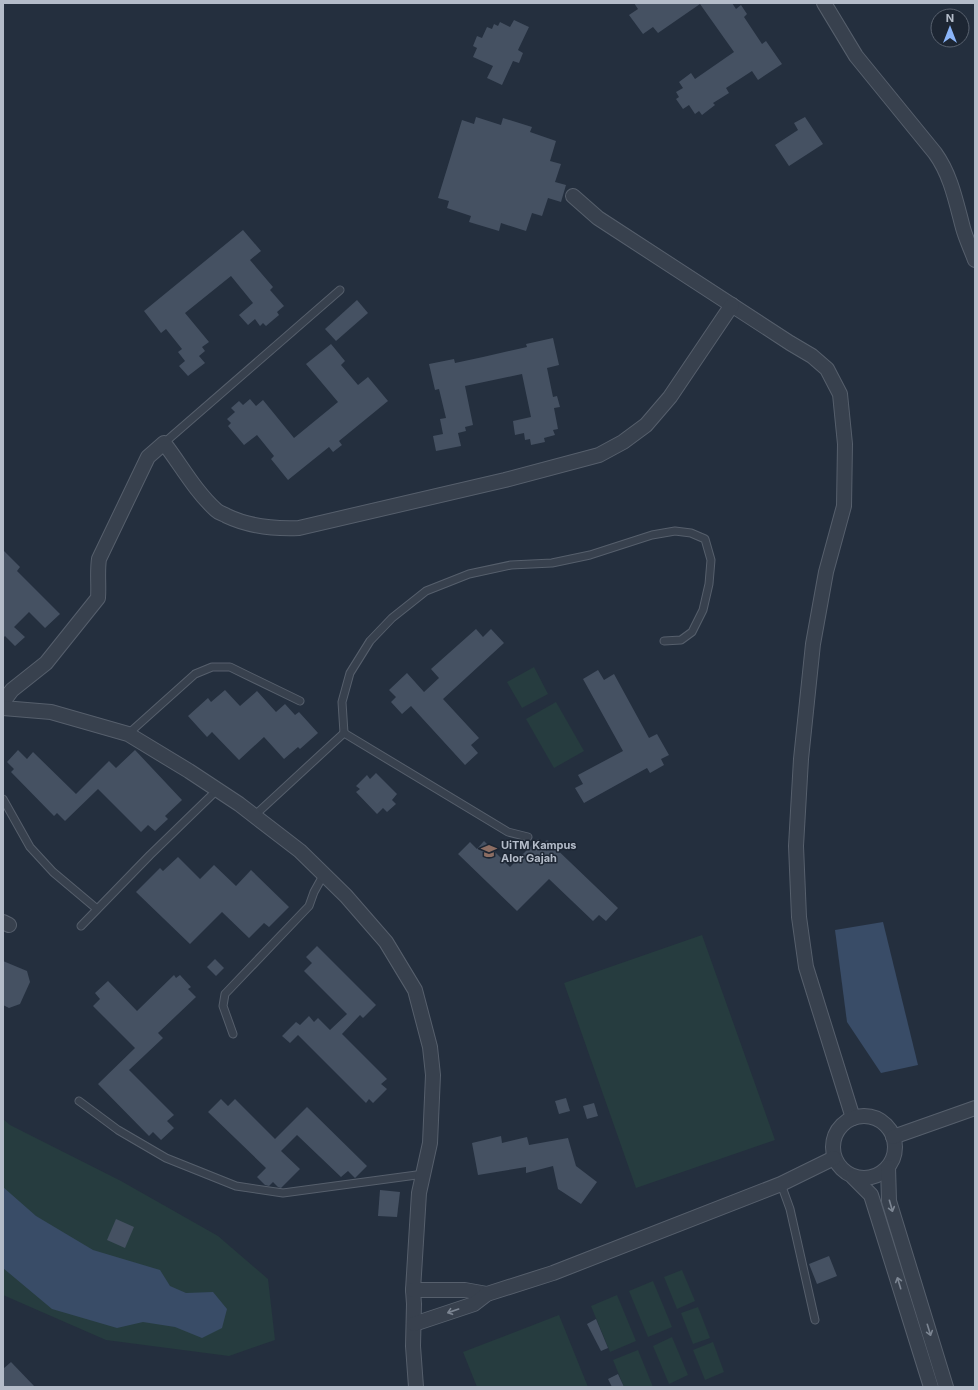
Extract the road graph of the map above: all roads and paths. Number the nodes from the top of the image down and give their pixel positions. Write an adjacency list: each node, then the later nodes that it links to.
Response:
1 (824, 3): 3 (street)
2 (573, 196): 5 (street)
3 (975, 260)
4 (340, 290): 6 (lane)
5 (732, 305): 6 (street); 23 (street)
6 (164, 443): 9 (street)
7 (664, 641): 11 (lane)
8 (300, 701): 12 (lane)
9 (3, 702)
10 (3, 708): 12 (street)
11 (344, 733): 15 (lane); 16 (lane)
12 (128, 734): 13 (street)
13 (217, 790): 15 (street); 18 (lane)
14 (3, 800): 18 (lane)
15 (254, 816): 17 (street)
16 (528, 837)
17 (324, 874): 20 (lane); 27 (street)
18 (97, 909): 19 (lane)
19 (81, 926)
20 (233, 1034)
21 (79, 1101): 27 (lane)
22 (975, 1108): 24 (street)
23 (852, 1118): 24 (street); 25 (street)
24 (893, 1137): 26 (street)
25 (834, 1158): 28 (street); 29 (street)
26 (888, 1167): 28 (street); 36 (street, one-way to 36)
27 (424, 1174): 30 (street)
28 (853, 1177): 35 (street, one-way to 28)
29 (781, 1184): 31 (street); 32 (lane)
30 (413, 1290): 31 (street); 33 (street)
31 (487, 1294): 33 (street, one-way to 33)
32 (815, 1320)
33 (414, 1324): 34 (street)
34 (416, 1387)
35 (931, 1387)
36 (946, 1387)

